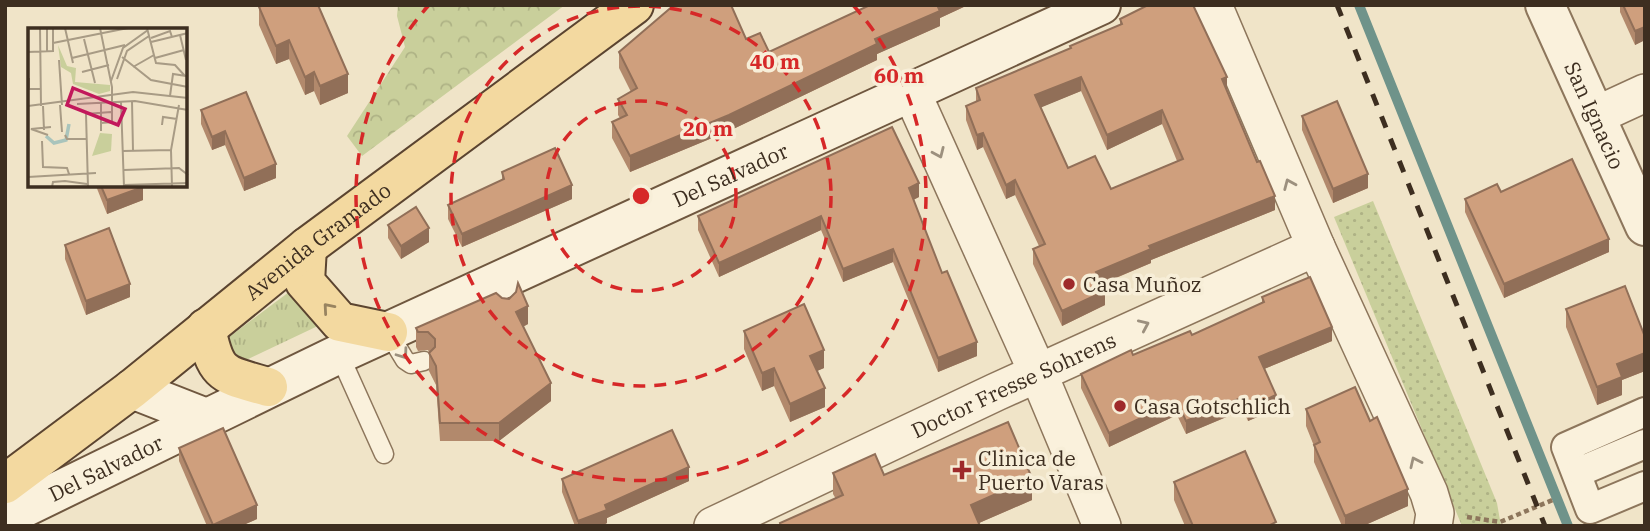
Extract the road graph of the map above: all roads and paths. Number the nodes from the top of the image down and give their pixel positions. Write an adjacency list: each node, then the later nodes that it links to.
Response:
1 (634, 5): 9 (main road, Avenida Gramado)
2 (1101, 5): 5 (main road, Del Salvador)
3 (1213, 5): 10 (street, one-way to 3)
4 (1545, 5): 7 (main road, San Ignacio)
5 (911, 91): 12 (main road, Del Salvador); 15 (street, one-way to 15)
6 (1645, 93): 7 (street)
7 (1595, 116): 8 (main road, San Ignacio)
8 (1645, 226)
9 (307, 247): 11 (main road, Avenida Gramado); 12 (main road, one-way to 9)
10 (1316, 247): 15 (street, Doctor Fresse Sohrens, one-way to 10); 27 (street, one-way to 10)
11 (206, 328): 16 (main road); 17 (main road, Avenida Gramado)
12 (388, 332): 13 (main road, Del Salvador); 14 (lane, one-way to 14)
13 (339, 354): 16 (main road, Del Salvador); 21 (lane)
14 (424, 361)
15 (1038, 373): 28 (street, Doctor Fresse Sohrens); 29 (street)
16 (268, 387): 19 (main road, Del Salvador)
17 (132, 389): 19 (main road, Del Salvador); 23 (main road, Avenida Gramado)
18 (1645, 412): 24 (street)
19 (206, 418): 26 (main road, Del Salvador)
20 (1645, 443): 22 (street)
21 (384, 454)
22 (1581, 471)
23 (5, 484)
24 (1645, 486)
25 (1553, 500): 27 (path)
26 (5, 517)
27 (1434, 519)
28 (713, 526)
29 (1102, 526)

